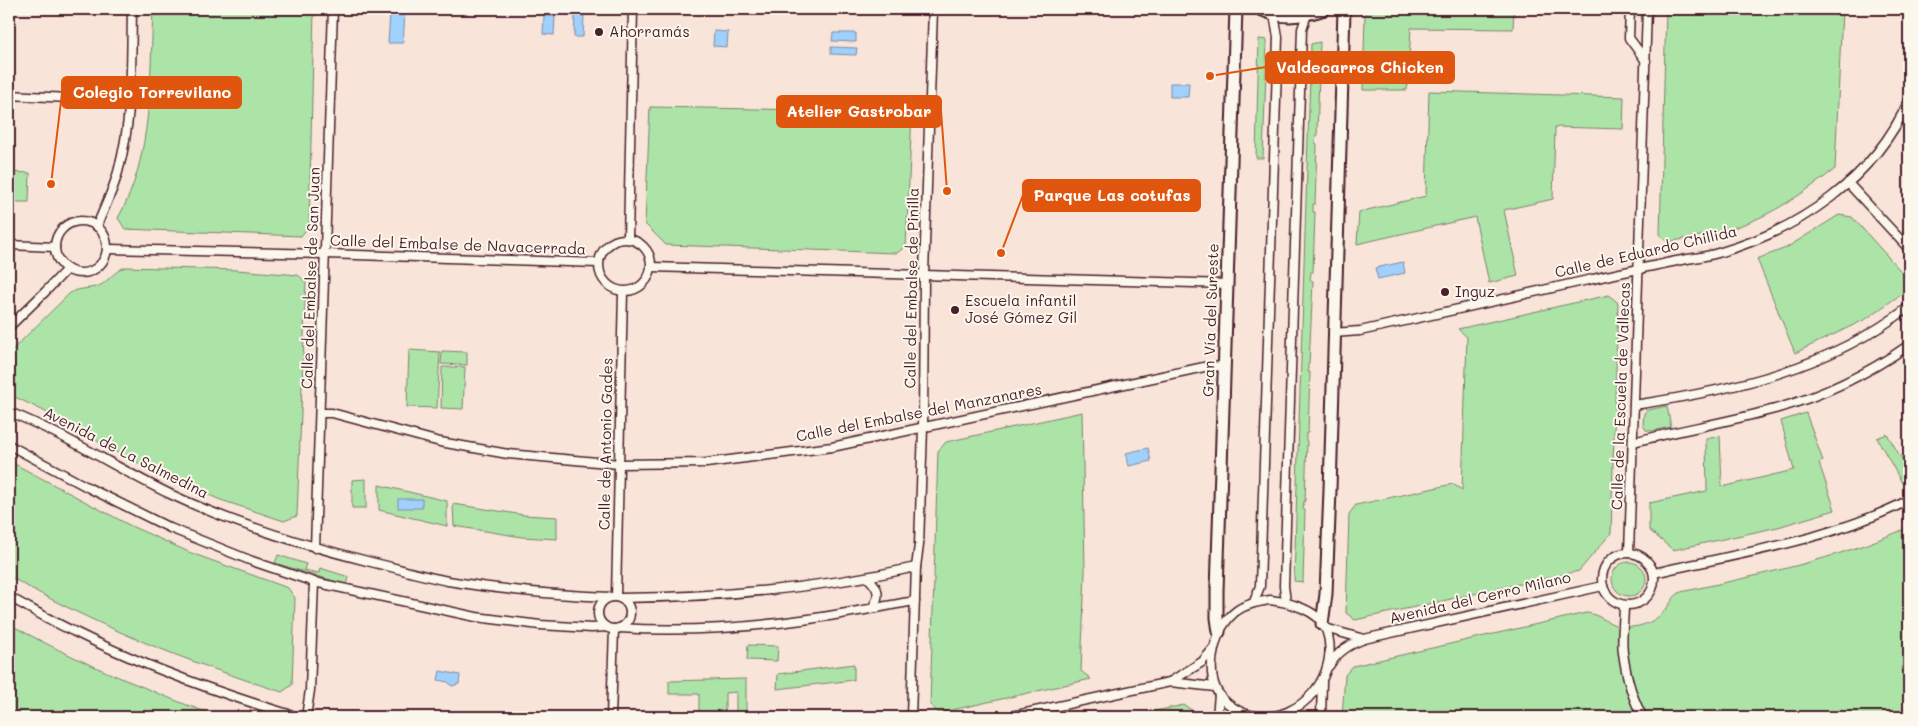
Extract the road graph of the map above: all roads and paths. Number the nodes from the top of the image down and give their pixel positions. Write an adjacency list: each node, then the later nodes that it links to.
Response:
1 (132, 9): 16 (street)
2 (333, 9): 24 (street, Calle del Embalse de San Juan)
3 (633, 9): 19 (street)
4 (933, 9): 29 (street, Calle del Embalse de Pinilla)
5 (1236, 9): 30 (street, Gran Vía del Sureste)
6 (1261, 9): 11 (main road)
7 (1323, 9): 12 (main road)
8 (1344, 9): 34 (street)
9 (1630, 9): 13 (street)
10 (1647, 9): 13 (street, Calle de la Escuela de Vallecas)
11 (1274, 14): 12 (main road); 55 (street)
12 (1307, 14): 56 (street)
13 (1646, 61): 28 (street, Calle de la Escuela de Vallecas)
14 (9, 95): 16 (street)
15 (1909, 100): 17 (street, Calle de Eduardo Chillida)
16 (130, 101): 18 (street)
17 (1848, 183): 23 (street); 28 (street, Calle de Eduardo Chillida)
18 (97, 226): 21 (street); 22 (street)
19 (628, 239): 25 (street); 26 (street)
20 (9, 245): 21 (street)
21 (55, 247): 27 (street)
22 (108, 249): 24 (street, Calle del Embalse de Navacerrada); 27 (street)
23 (1909, 249)
24 (326, 254): 25 (street, Calle del Embalse de Navacerrada); 39 (street, Calle del Embalse de San Juan)
25 (598, 263): 31 (street)
26 (652, 267): 29 (street); 31 (street)
27 (67, 269): 33 (street)
28 (1639, 269): 34 (street, Calle de Eduardo Chillida); 37 (street, Calle de la Escuela de Vallecas)
29 (924, 274): 30 (street); 40 (street, Calle del Embalse de Pinilla)
30 (1227, 284): 36 (street, Gran Vía del Sureste)
31 (623, 292): 43 (street, Calle de Antonio Gades)
32 (1909, 307): 37 (street)
33 (9, 327)
34 (1334, 333): 59 (street)
35 (1909, 345): 41 (street)
36 (1225, 366): 40 (street, Calle del Embalse del Manzanares); 61 (street, Gran Vía del Sureste)
37 (1634, 405): 41 (street, Calle de la Escuela de Vallecas)
38 (9, 412): 45 (street, Avenida de La Salmedina)
39 (320, 413): 43 (street, Calle del Embalse del Manzanares); 45 (street, Calle del Embalse de San Juan)
40 (923, 428): 43 (street, Calle del Embalse del Manzanares); 47 (street, Calle del Embalse de Pinilla)
41 (1633, 442): 46 (street, Calle de la Escuela de Vallecas)
42 (9, 445): 50 (street)
43 (619, 464): 53 (street, Calle de Antonio Gades)
44 (1909, 500): 48 (street)
45 (315, 548): 53 (street, Avenida de La Salmedina)
46 (1629, 553): 48 (street); 51 (street)
47 (916, 567): 49 (street, Avenida de La Salmedina); 54 (street, Calle del Embalse de Pinilla)
48 (1654, 573): 57 (street)
49 (868, 578): 53 (street, Avenida de La Salmedina); 58 (street)
50 (314, 582): 60 (street); 70 (street)
51 (1603, 586): 57 (street); 62 (street, Avenida del Cerro Milano)
52 (9, 597): 69 (street)
53 (615, 597): 60 (street); 60 (street)
54 (915, 602): 58 (street); 72 (street, Calle del Embalse de Pinilla)
55 (1254, 602): 56 (street); 61 (street)
56 (1286, 602): 59 (street)
57 (1624, 605): 77 (street)
58 (872, 608): 60 (street)
59 (1324, 626): 62 (street, Avenida del Cerro Milano); 64 (street)
60 (613, 628): 71 (street)
61 (1219, 632): 63 (street)
62 (1364, 639): 64 (street, Avenida del Cerro Milano)
63 (1213, 650): 66 (street); 67 (street)
64 (1325, 671): 65 (street)
65 (1322, 680): 68 (street); 76 (street)
66 (1170, 682): 67 (street); 73 (street)
67 (1217, 691): 74 (street); 75 (street)
68 (1280, 716): 75 (street)
69 (298, 717)
70 (306, 717)
71 (611, 717)
72 (911, 717)
73 (1007, 717)
74 (1217, 717)
75 (1255, 717)
76 (1321, 717)
77 (1643, 717)

